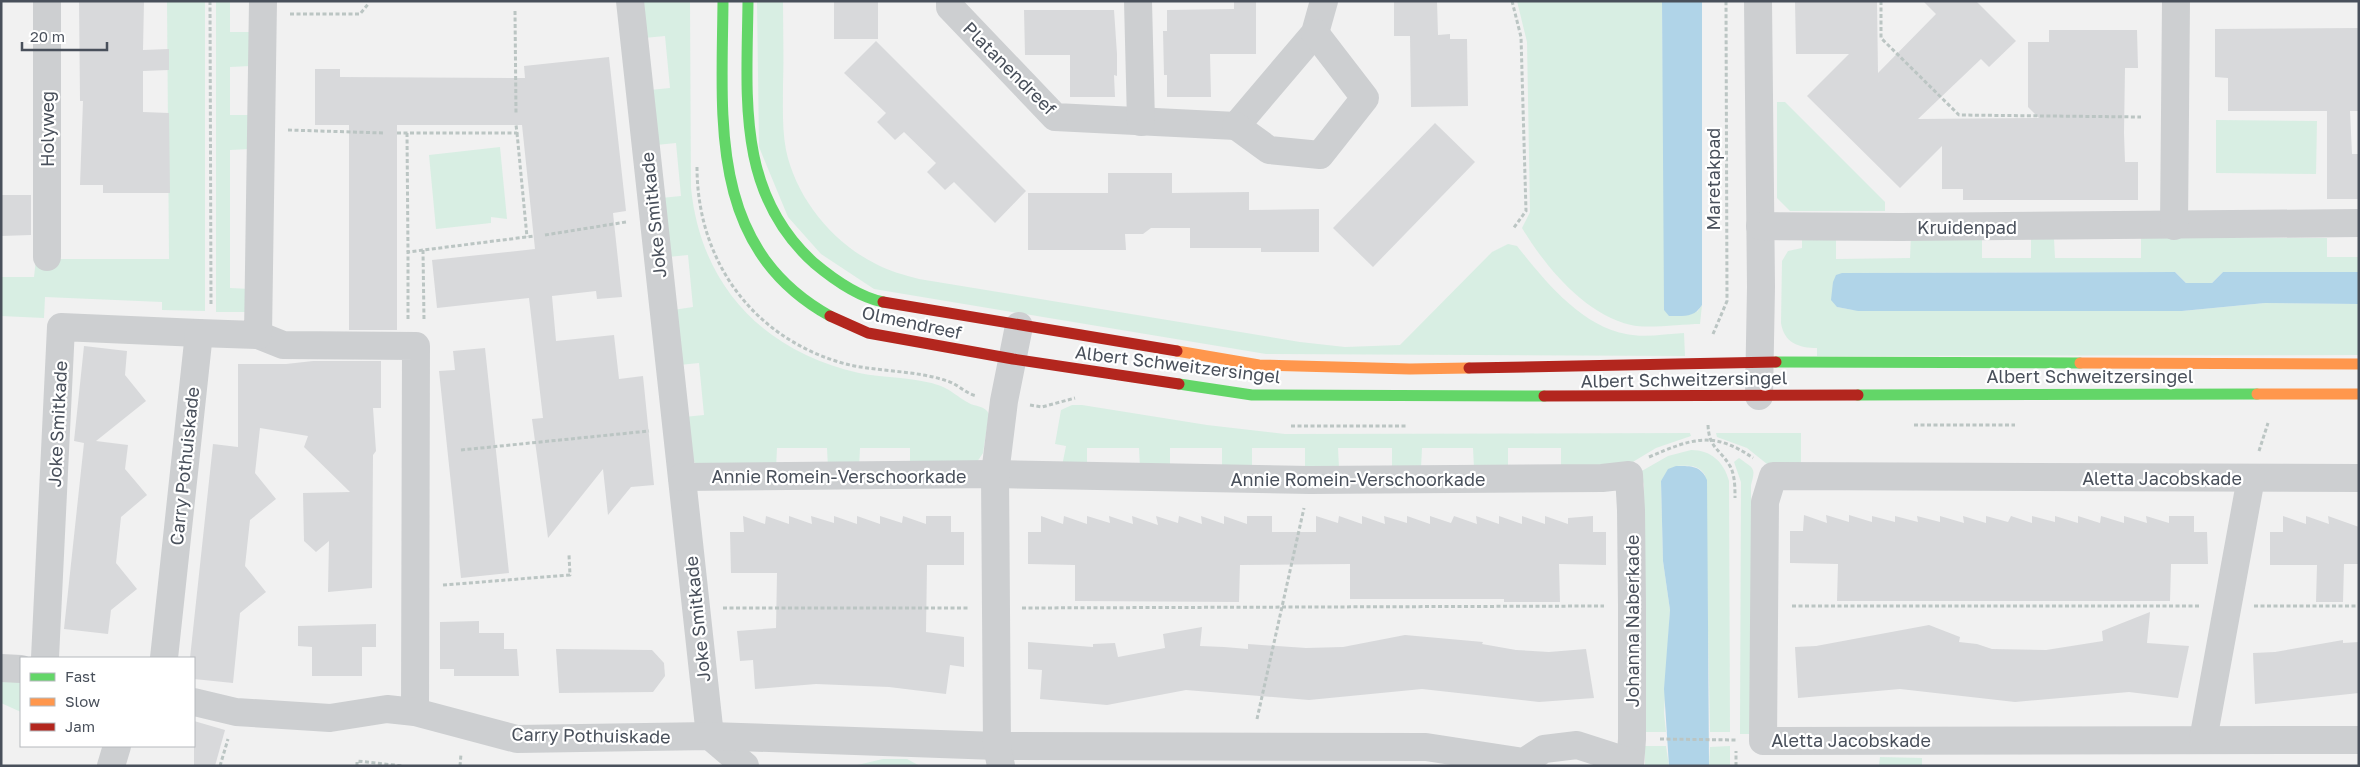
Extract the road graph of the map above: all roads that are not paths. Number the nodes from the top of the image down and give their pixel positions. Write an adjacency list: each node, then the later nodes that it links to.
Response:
1 (46, 1): 17 (street, Holyweg)
2 (630, 1): 28 (street, Joke Smitkade)
3 (723, 1): 21 (street, Olmendreef)
4 (748, 1): 18 (street, Olmendreef)
5 (950, 1): 12 (street, Platanendreef)
6 (1138, 1): 12 (street)
7 (1324, 1): 11 (street)
8 (1758, 1): 15 (street)
9 (2176, 1): 16 (street)
10 (263, 7): 20 (street)
11 (1315, 33): 13 (street); 13 (street)
12 (1141, 122): 13 (street, Platanendreef)
13 (1236, 126)
14 (2359, 223): 16 (street, Kruidenpad)
15 (1760, 226): 16 (street, Kruidenpad); 22 (street)
16 (2174, 226)
17 (47, 257)
18 (1019, 326): 21 (street); 22 (street, Albert Schweitzersingel)
19 (205, 334): 20 (street); 31 (street, Joke Smitkade); 32 (street, Carry Pothuiskade)
20 (258, 335): 36 (street)
21 (1013, 360): 25 (street, Albert Schweitzersingel); 26 (street)
22 (1759, 362): 23 (street, Albert Schweitzersingel); 25 (street)
23 (2359, 364)
24 (2359, 394): 25 (street, Albert Schweitzersingel)
25 (1759, 396)
26 (995, 474): 27 (street, Annie Romein-Verschoorkade); 28 (street, Annie Romein-Verschoorkade); 41 (street)
27 (1628, 475): 43 (street, Johanna Naberkade)
28 (682, 477): 37 (street, Joke Smitkade)
29 (2251, 478): 30 (street, Aletta Jacobskade); 38 (street, Aletta Jacobskade); 38 (street, Aletta Jacobskade)
30 (2359, 478)
31 (45, 657)
32 (164, 657)
33 (1, 668): 34 (street)
34 (20, 669)
35 (195, 702): 36 (street, Carry Pothuiskade)
36 (415, 712): 37 (street, Carry Pothuiskade)
37 (710, 736): 41 (street); 45 (street)
38 (2203, 740): 39 (street, Aletta Jacobskade)
39 (2359, 740)
40 (117, 747): 44 (street)
41 (999, 756): 42 (street)
42 (1525, 764): 43 (street)
43 (1630, 764)
44 (111, 766)
45 (745, 766)

